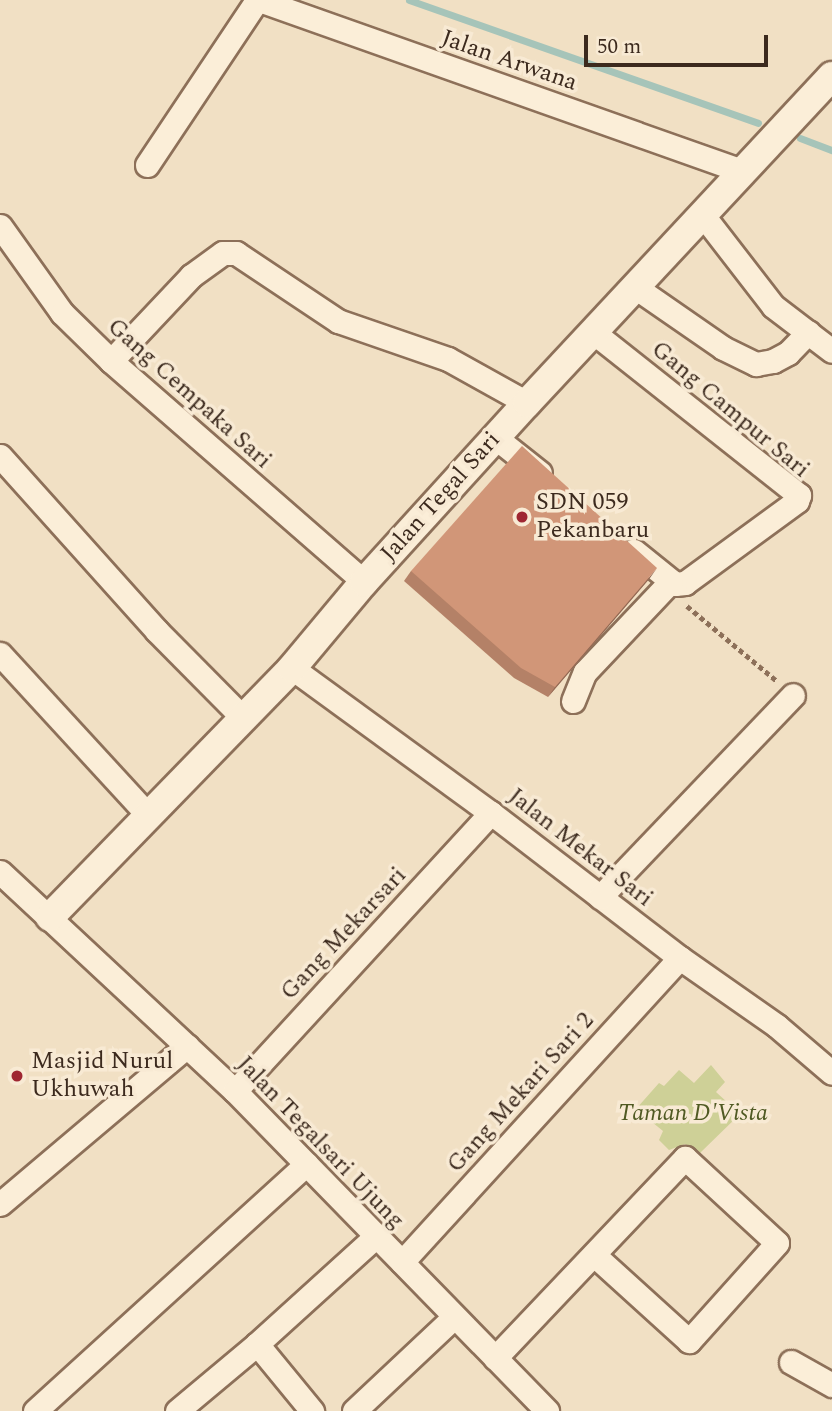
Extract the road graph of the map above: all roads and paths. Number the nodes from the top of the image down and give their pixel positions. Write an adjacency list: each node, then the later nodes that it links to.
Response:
1 (269, 2): 3 (street); 4 (street, Jalan Arwana)
2 (832, 76): 4 (street, Jalan Tegal Sari)
3 (146, 165)
4 (742, 171): 5 (street, Jalan Tegal Sari)
5 (702, 214): 7 (street, Jalan Tegal Sari); 9 (street)
6 (0, 226): 11 (street, Gang Cempaka Sari)
7 (635, 287): 8 (street, Jalan Tegal Sari); 9 (street)
8 (593, 332): 12 (street, Jalan Tegal Sari); 18 (street, Gang Campur Sari)
9 (808, 332): 10 (street)
10 (832, 351)
11 (111, 361): 12 (street); 17 (street, Gang Cempaka Sari)
12 (527, 402): 13 (street, Jalan Tegal Sari)
13 (496, 438): 15 (street); 17 (street, Jalan Tegal Sari)
14 (0, 456): 23 (street)
15 (560, 491)
16 (612, 534): 18 (street)
17 (364, 582): 20 (street, Jalan Tegal Sari)
18 (668, 585): 21 (path); 22 (street)
19 (0, 654): 25 (street)
20 (292, 668): 23 (street, Jalan Tegal Sari); 24 (street, Jalan Mekar Sari)
21 (793, 695): 27 (street)
22 (573, 701)
23 (243, 718): 25 (street, Jalan Tegal Sari)
24 (491, 813): 27 (street, Jalan Mekar Sari); 32 (street, Gang Mekarsari)
25 (147, 814): 28 (street, Jalan Tegal Sari)
26 (0, 872): 28 (street, Jalan Tegalsari Ujung)
27 (600, 897): 29 (street, Jalan Mekar Sari)
28 (50, 917): 30 (street, Jalan Tegalsari Ujung)
29 (680, 958): 31 (street, Jalan Mekar Sari); 37 (street, Gang Mekari Sari 2)
30 (187, 1046): 32 (street, Jalan Tegalsari Ujung); 34 (street)
31 (832, 1073)
32 (235, 1091): 33 (street, Jalan Tegalsari Ujung)
33 (306, 1164): 35 (street, Jalan Tegalsari Ujung); 44 (street)
34 (0, 1204)
35 (375, 1237): 37 (street, Jalan Tegalsari Ujung); 39 (street)
36 (594, 1255): 36 (street); 40 (street)
37 (401, 1262): 38 (street, Jalan Tegalsari Ujung)
38 (454, 1317): 40 (street, Jalan Tegalsari Ujung); 47 (street)
39 (257, 1344): 45 (street); 46 (street)
40 (495, 1358): 43 (street, Jalan Tegalsari Ujung)
41 (791, 1362): 42 (street)
42 (832, 1385)
43 (536, 1407)
44 (35, 1411)
45 (177, 1411)
46 (312, 1411)
47 (354, 1411)

